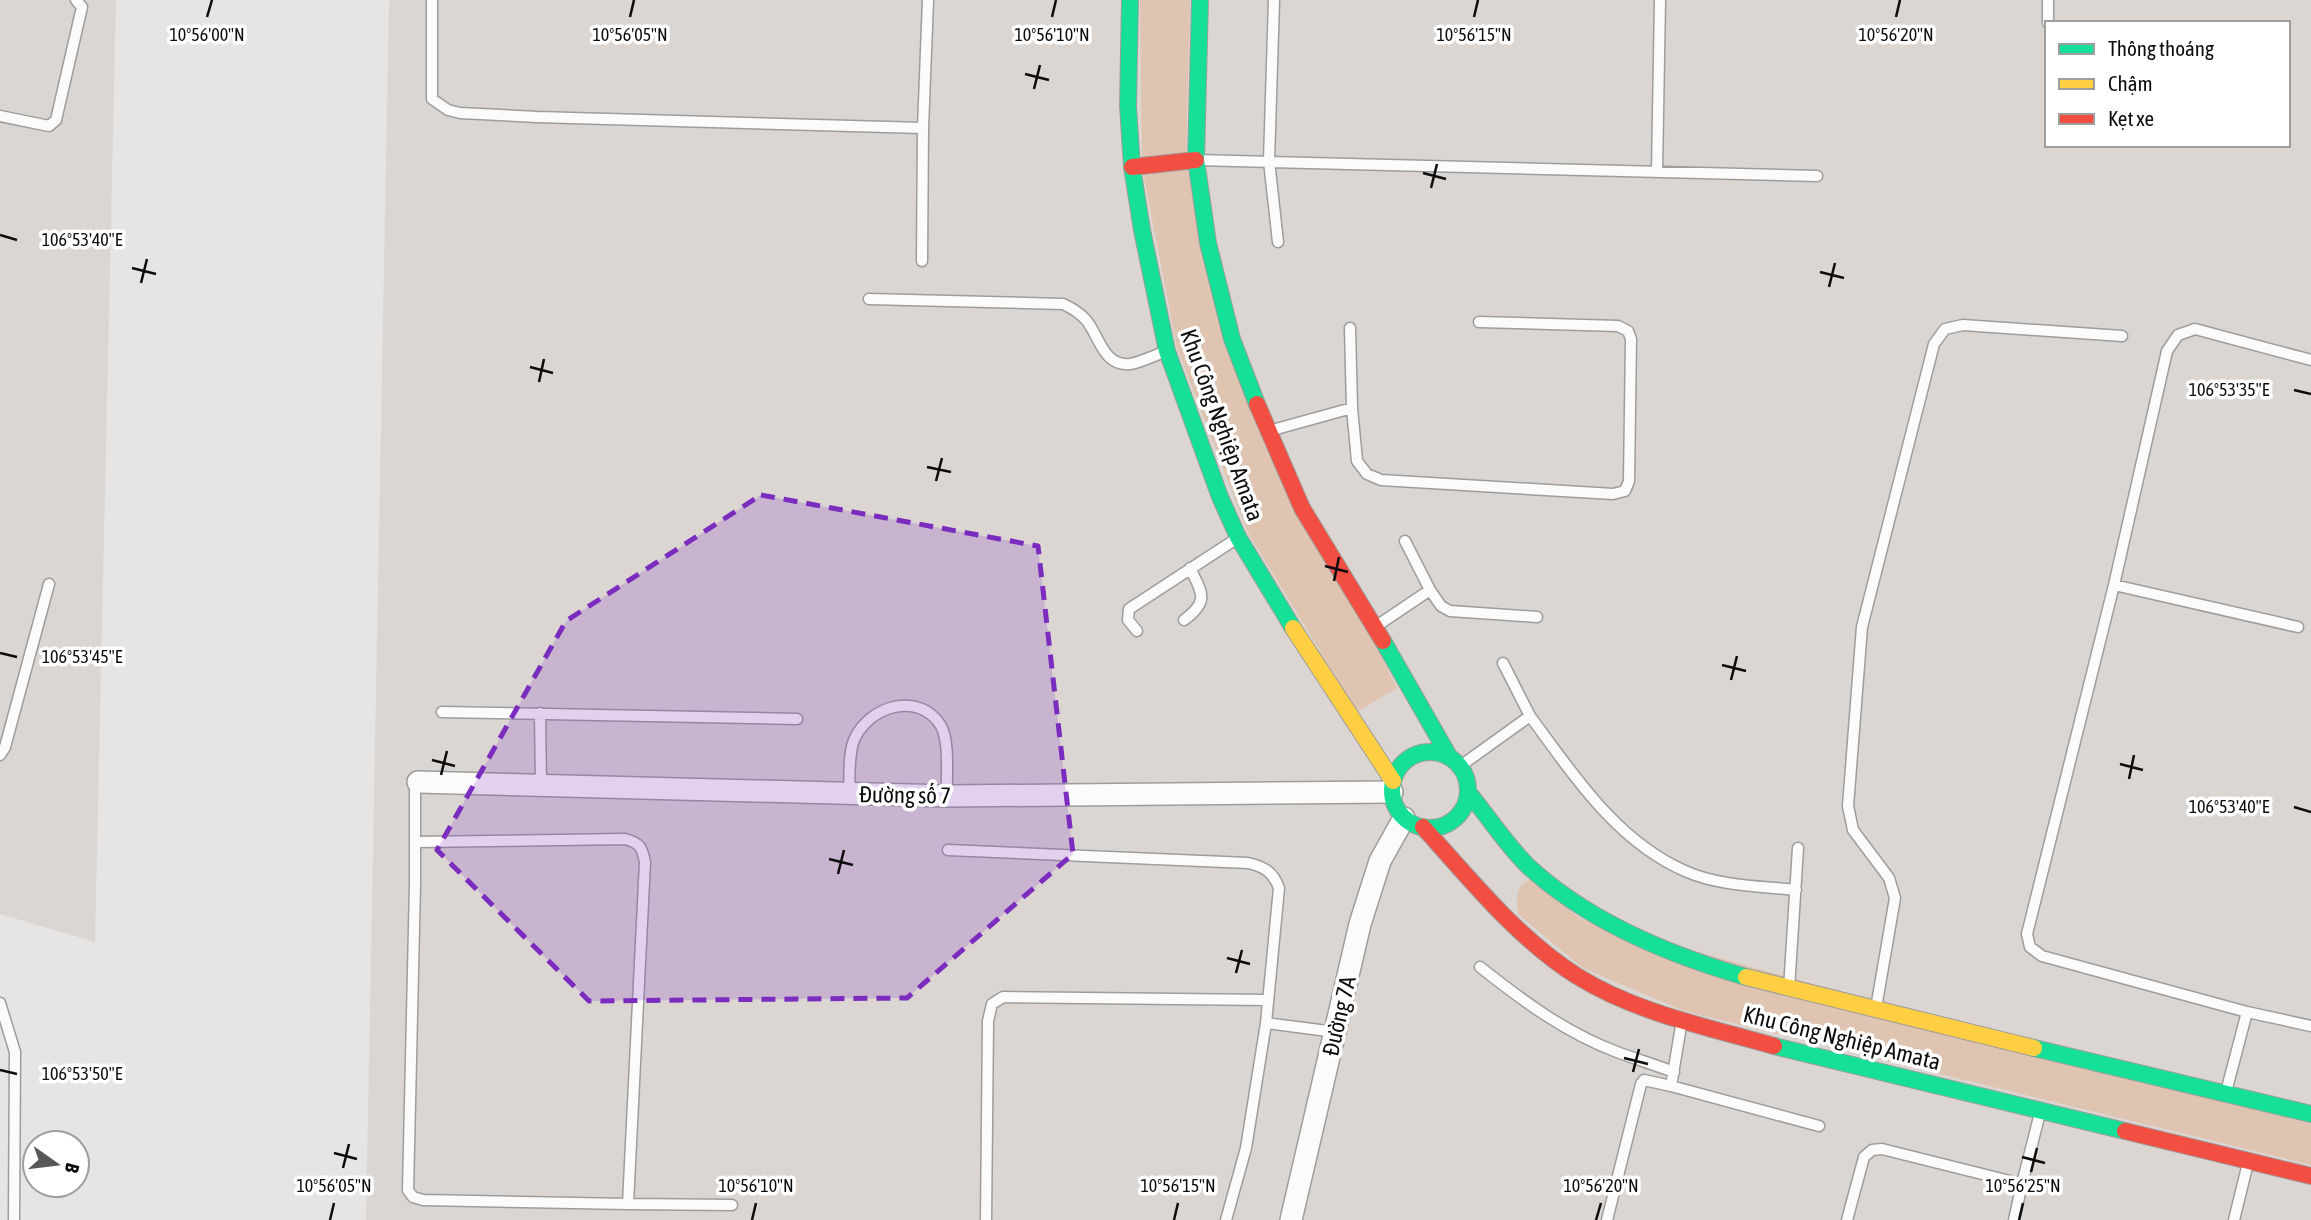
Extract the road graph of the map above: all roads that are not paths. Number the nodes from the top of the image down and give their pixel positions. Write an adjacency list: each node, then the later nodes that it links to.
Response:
1 (76, 0): 10 (lane)
2 (432, 0): 11 (lane)
3 (928, 0): 11 (lane)
4 (1130, 0): 14 (street, Khu Công Nghiệp Amata)
5 (1200, 0): 12 (street, Khu Công Nghiệp Amata)
6 (1274, 0): 13 (lane)
7 (1660, 0): 15 (lane)
8 (2048, 0): 9 (lane)
9 (2048, 21)
10 (0, 116)
11 (923, 128): 18 (lane)
12 (1196, 160): 13 (lane); 14 (street); 26 (street, Khu Công Nghiệp Amata)
13 (1269, 161): 15 (lane); 17 (lane)
14 (1132, 167): 23 (street, Khu Công Nghiệp Amata)
15 (1657, 172): 16 (lane)
16 (1817, 176)
17 (1278, 242)
18 (922, 261)
19 (869, 299): 23 (lane)
20 (1479, 322): 25 (lane)
21 (1350, 328): 25 (lane)
22 (2122, 336): 60 (lane)
23 (1167, 351): 27 (street, Khu Công Nghiệp Amata)
24 (2311, 360): 31 (lane)
25 (1352, 408): 26 (lane)
26 (1267, 432): 35 (street, Khu Công Nghiệp Amata)
27 (1238, 537): 29 (lane); 47 (street, Khu Công Nghiệp Amata)
28 (1405, 541): 32 (lane)
29 (1190, 568): 34 (lane); 37 (lane)
30 (49, 584): 43 (lane)
31 (2114, 585): 36 (lane); 61 (lane)
32 (1430, 590): 33 (lane); 35 (lane)
33 (1537, 617)
34 (1184, 620)
35 (1376, 627): 44 (street, Khu Công Nghiệp Amata)
36 (2298, 627)
37 (1137, 631)
38 (1503, 663): 41 (lane)
39 (442, 712): 40 (lane)
40 (540, 713): 42 (lane); 46 (lane)
41 (1530, 716): 44 (lane); 55 (lane)
42 (797, 719)
43 (0, 755)
44 (1455, 762): 47 (street); 48 (street)
45 (418, 782): 46 (street, Đường số 7); 52 (lane)
46 (541, 785): 49 (street, Đường số 7)
47 (1392, 787): 50 (street, Đường số 7); 51 (street)
48 (1468, 792): 51 (street); 57 (street, Khu Công Nghiệp Amata)
49 (849, 794): 50 (street, Đường số 7); 50 (lane)
50 (947, 796)
51 (1414, 823): 62 (street, Khu Công Nghiệp Amata); 65 (street, Đường 7A)
52 (415, 842): 75 (lane); 75 (lane)
53 (1798, 848): 55 (lane)
54 (948, 850): 58 (lane)
55 (1796, 890): 57 (lane)
56 (1480, 967): 66 (lane)
57 (1789, 989): 60 (street, Khu Công Nghiệp Amata)
58 (1268, 1000): 63 (lane); 78 (lane)
59 (0, 1003): 77 (lane)
60 (1877, 1008): 68 (street, Khu Công Nghiệp Amata)
61 (2247, 1012): 64 (lane); 68 (lane)
62 (1682, 1020): 66 (lane); 69 (street, Khu Công Nghiệp Amata)
63 (1266, 1023): 65 (lane); 79 (lane)
64 (2311, 1026)
65 (1335, 1032): 80 (street, Đường 7A)
66 (1674, 1072): 67 (lane)
67 (1671, 1086): 71 (lane); 81 (lane)
68 (2226, 1092): 70 (street, Khu Công Nghiệp Amata)
69 (2041, 1110): 72 (street, Khu Công Nghiệp Amata); 74 (lane)
70 (2311, 1114)
71 (1819, 1126)
72 (2248, 1160): 73 (street, Khu Công Nghiệp Amata); 84 (lane)
73 (2311, 1176)
74 (2022, 1184): 82 (lane); 83 (lane)
75 (628, 1204): 76 (lane)
76 (732, 1205)
77 (14, 1220)
78 (986, 1220)
79 (1226, 1220)
80 (1291, 1220)
81 (1607, 1220)
82 (1847, 1220)
83 (2014, 1220)
84 (2234, 1220)

